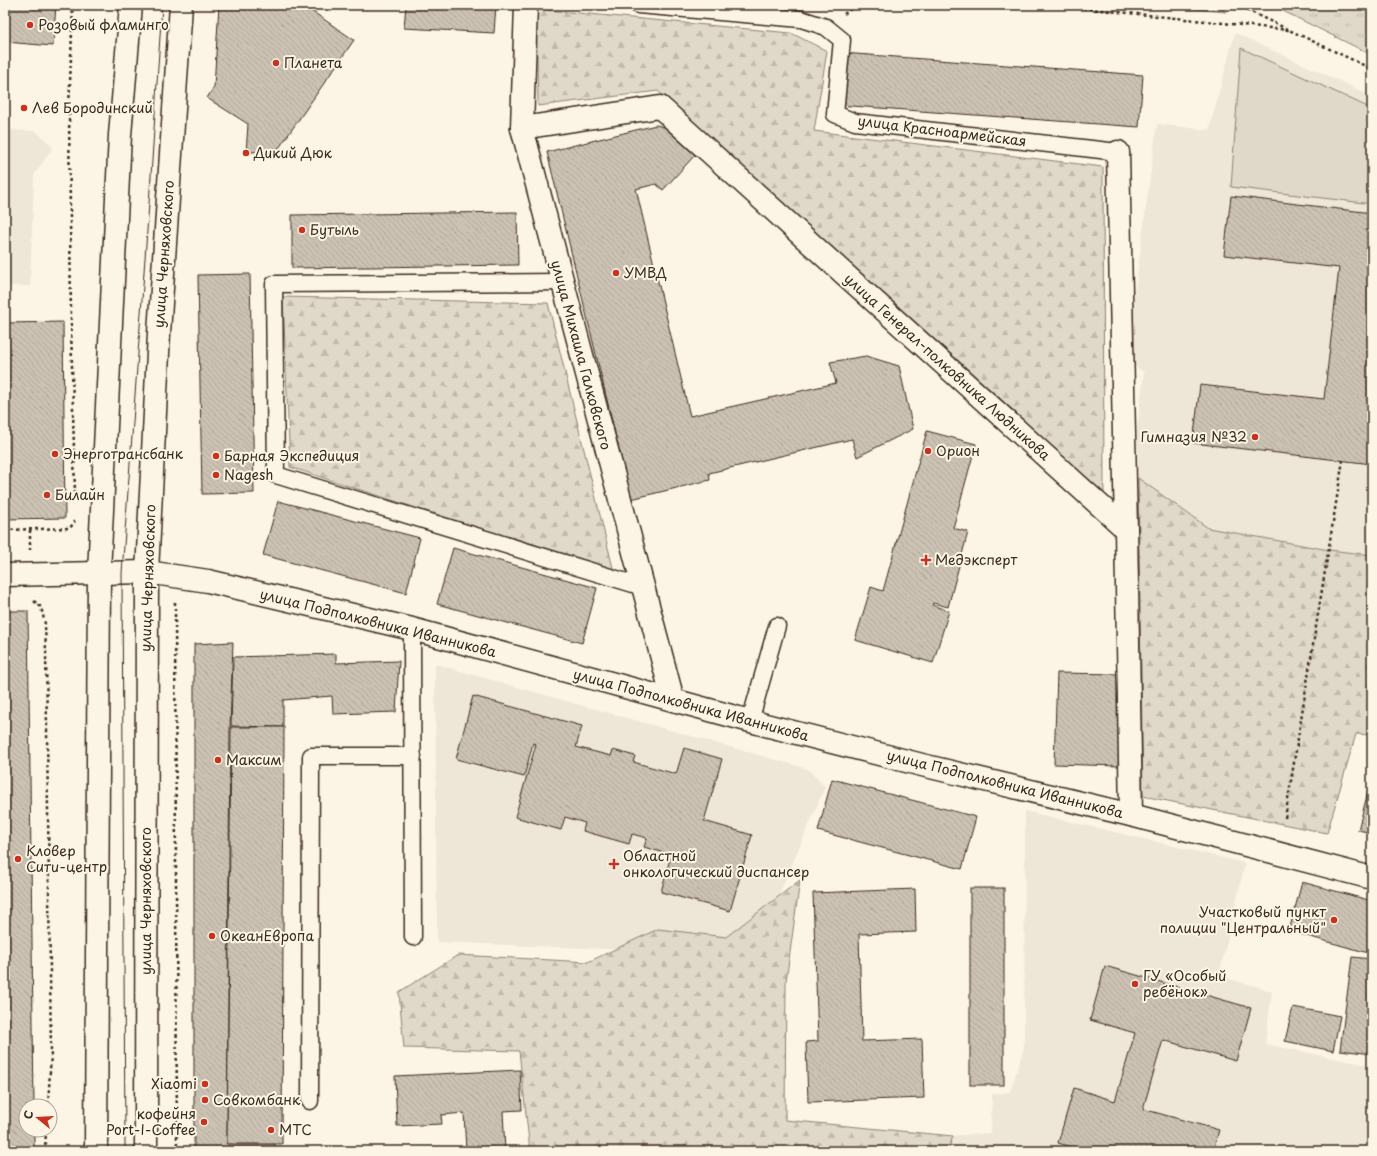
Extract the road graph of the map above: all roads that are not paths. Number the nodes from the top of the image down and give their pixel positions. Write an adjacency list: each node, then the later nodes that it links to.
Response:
1 (131, 5): 10 (street)
2 (182, 5): 9 (street, улица Черняховского)
3 (526, 5): 5 (street, улица Михаила Галковского)
4 (638, 5): 6 (lane, улица Красноармейская)
5 (522, 128): 7 (street, улица Михаила Галковского); 8 (street, улица Генерал-полковника Людникова)
6 (1118, 152): 8 (street)
7 (562, 282): 12 (street, улица Михаила Галковского); 12 (lane)
8 (1126, 528): 18 (street)
9 (146, 572): 10 (street, улица Подполковника Иванникова); 14 (street, улица Подполковника Иванникова); 23 (street, улица Черняховского)
10 (98, 573): 11 (street, улица Подполковника Иванникова); 22 (street)
11 (5, 575)
12 (643, 587): 15 (street, улица Михаила Галковского)
13 (777, 626): 16 (lane)
14 (412, 629): 15 (street, улица Подполковника Иванникова); 17 (lane)
15 (673, 700): 16 (street, улица Подполковника Иванникова)
16 (750, 721): 18 (street, улица Подполковника Иванникова)
17 (413, 756): 20 (lane); 21 (lane)
18 (1130, 815): 19 (street, улица Подполковника Иванникова)
19 (1372, 878)
20 (413, 937)
21 (310, 1101)
22 (96, 1151)
23 (146, 1151)

